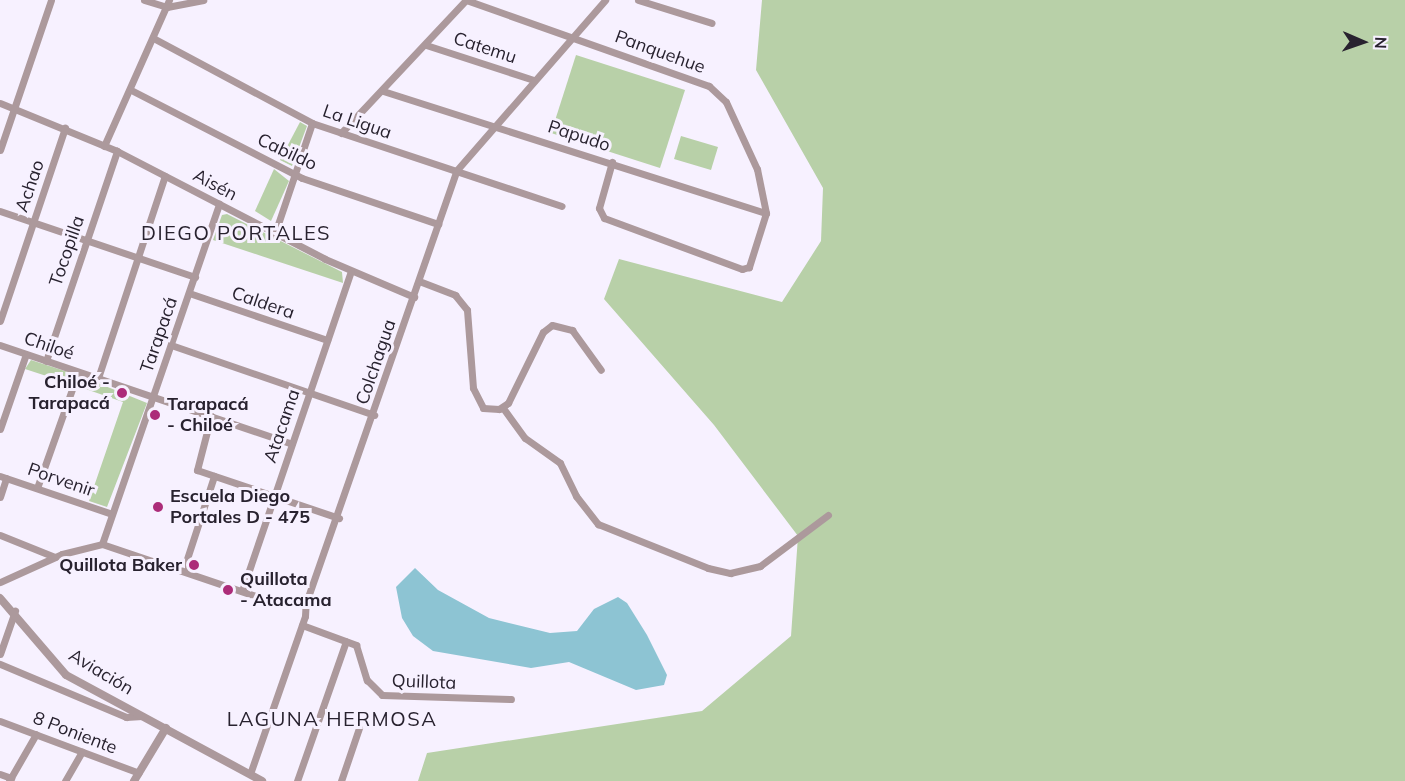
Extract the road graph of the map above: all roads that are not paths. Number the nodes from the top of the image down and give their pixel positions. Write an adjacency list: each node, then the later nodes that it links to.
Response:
1 (51, 0): 16 (street)
2 (144, 0): 7 (street)
3 (203, 0): 7 (street)
4 (466, 0): 9 (street, Panquehue); 11 (street)
5 (605, 0): 9 (street, Colchagua)
6 (638, 0): 8 (street)
7 (168, 3): 10 (street)
8 (712, 23)
9 (573, 37): 12 (street, Colchagua); 31 (street, Panquehue)
10 (155, 39): 13 (street); 17 (street, La Ligua)
11 (426, 45): 12 (street, Catemu); 14 (street)
12 (534, 80): 18 (street, Colchagua)
13 (131, 90): 21 (street); 26 (street, Cabildo)
14 (382, 91): 18 (street, Papudo); 20 (street)
15 (0, 103): 16 (street, Aisén)
16 (14, 108): 19 (street, Aisén); 22 (street)
17 (312, 123): 20 (street, La Ligua); 26 (street)
18 (495, 124): 24 (street, Papudo); 25 (street, Colchagua)
19 (65, 128): 21 (street, Aisén); 32 (street, Achao)
20 (341, 133): 25 (street, La Ligua)
21 (104, 146): 23 (street, Aisén)
22 (0, 150)
23 (117, 152): 27 (street, Aisén); 35 (street, Tocopilla)
24 (612, 162): 31 (street, Papudo); 31 (street)
25 (456, 171): 29 (street, La Ligua); 33 (street, Colchagua)
26 (295, 175): 33 (street, Cabildo); 34 (street)
27 (165, 176): 28 (street, Aisén); 36 (street)
28 (219, 204): 34 (street, Aisén); 38 (street, Tarapacá)
29 (562, 206)
30 (0, 211): 32 (street)
31 (766, 213)
32 (33, 222): 35 (street); 42 (street, Achao)
33 (438, 224): 39 (street, Colchagua)
34 (275, 233): 37 (street, Aisén)
35 (86, 240): 36 (street); 47 (street, Tocopilla)
36 (139, 258): 38 (street); 50 (street)
37 (351, 271): 41 (street, Aisén); 43 (street, Atacama)
38 (195, 277): 40 (street, Tarapacá)
39 (419, 281): 41 (street, Colchagua); 53 (street)
40 (189, 293): 43 (street, Caldera); 45 (street, Tarapacá)
41 (414, 297): 54 (street, Colchagua)
42 (0, 321)
43 (327, 340): 51 (street, Atacama)
44 (0, 345): 46 (street, Chiloé)
45 (171, 345): 51 (street); 52 (street, Tarapacá)
46 (26, 354): 47 (street, Chiloé); 56 (street)
47 (46, 361): 49 (street, Chiloé)
48 (601, 370): 53 (street)
49 (78, 372): 50 (street, Chiloé); 60 (street)
50 (98, 378): 52 (street, Chiloé)
51 (309, 393): 54 (street); 57 (street, Atacama)
52 (154, 397): 55 (street, Chiloé); 63 (street, Tarapacá)
53 (503, 408): 64 (street)
54 (374, 415): 65 (street, Colchagua)
55 (211, 416): 57 (street, Chiloé); 58 (street)
56 (0, 429)
57 (292, 444): 61 (street, Atacama)
58 (214, 476): 61 (street); 69 (street)
59 (3, 477): 60 (street, Porvenir); 62 (street)
60 (37, 488): 63 (street, Porvenir)
61 (274, 496): 65 (street); 71 (street, Atacama)
62 (0, 497)
63 (112, 514): 67 (street, Tarapacá)
64 (828, 515)
65 (339, 518): 73 (street, Colchagua)
66 (0, 535): 68 (street)
67 (102, 544): 68 (street); 69 (street)
68 (55, 557): 70 (street)
69 (183, 571): 71 (street)
70 (0, 582)
71 (242, 591): 73 (street)
72 (0, 598): 74 (street, Aviación)
73 (306, 599): 75 (street, Colchagua)
74 (15, 610): 76 (street); 81 (street, Aviación)
75 (302, 626): 77 (street); 88 (street, Colchagua)
76 (3, 633): 78 (street)
77 (346, 641): 80 (street, Quillota); 93 (street)
78 (0, 654)
79 (0, 664): 81 (street, Aviación)
80 (511, 699)
81 (142, 716): 84 (street, Aviación)
82 (0, 721): 85 (street, 8 Poniente)
83 (359, 728): 94 (street)
84 (166, 729): 88 (street, Aviación); 89 (street)
85 (36, 734): 86 (street, 8 Poniente); 90 (street)
86 (82, 752): 89 (street, 8 Poniente); 91 (street)
87 (0, 774): 90 (street)
88 (250, 774): 92 (street, Aviación)
89 (136, 777)
90 (10, 780)
91 (65, 781)
92 (262, 781)
93 (297, 781)
94 (341, 781)

